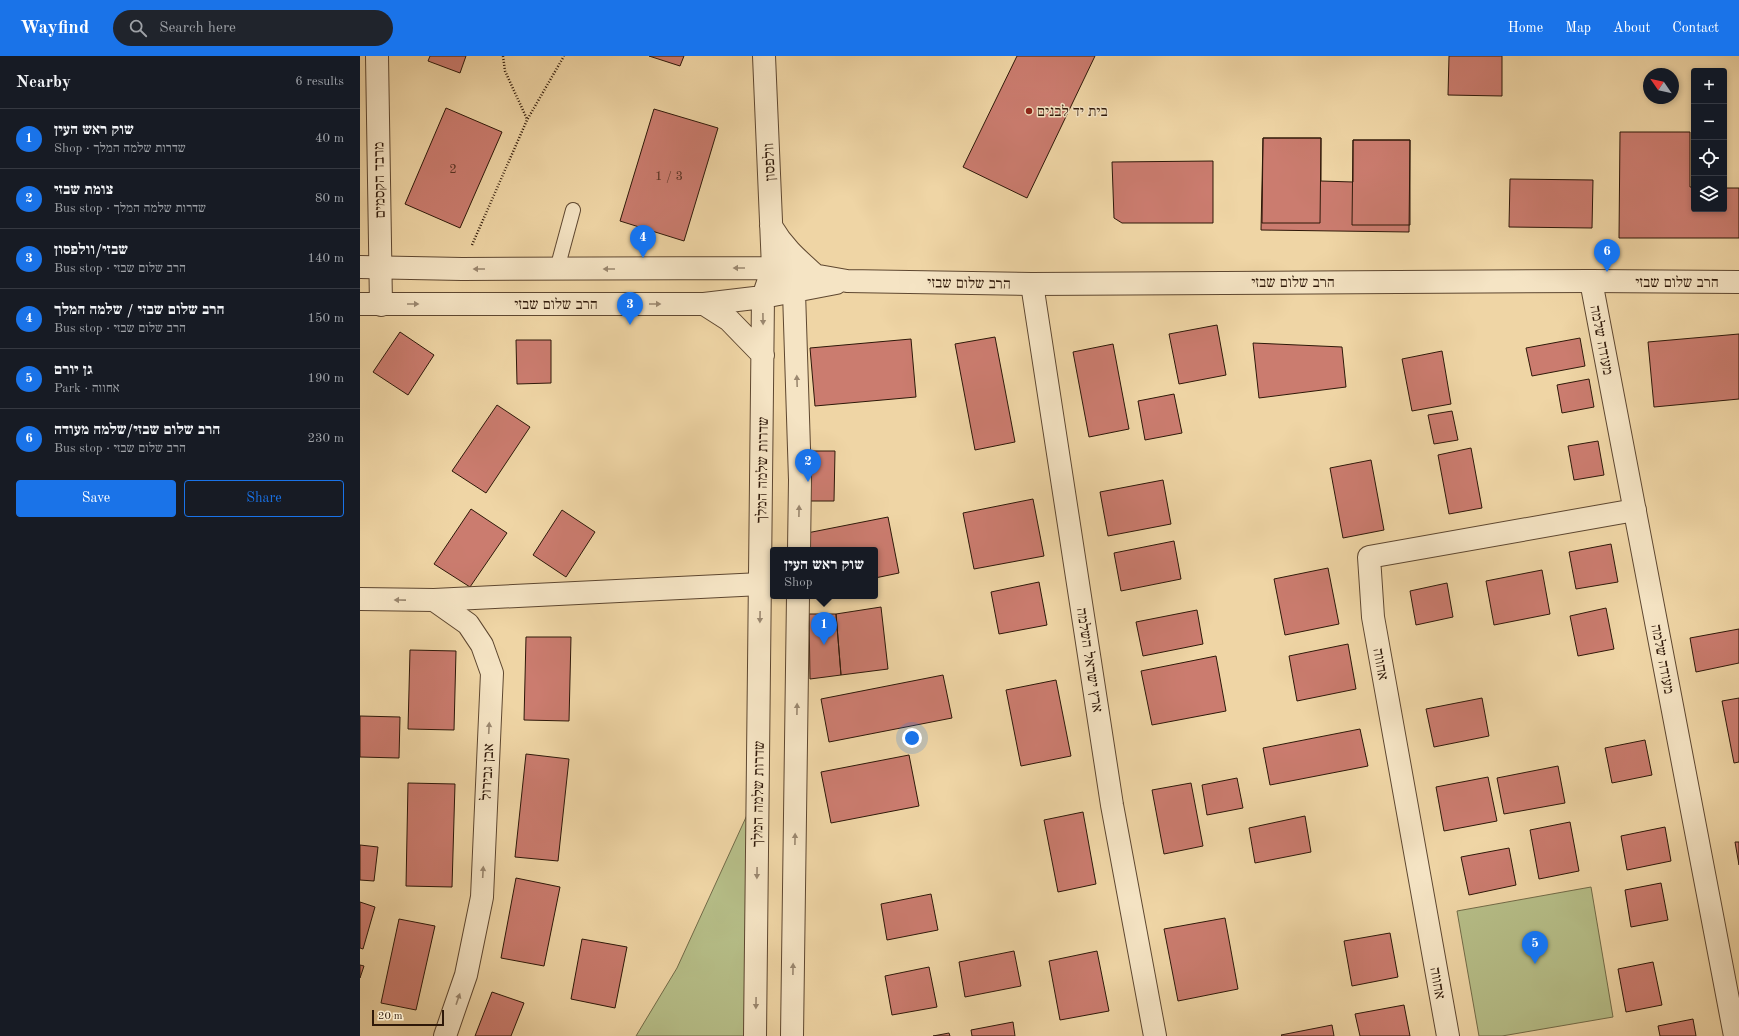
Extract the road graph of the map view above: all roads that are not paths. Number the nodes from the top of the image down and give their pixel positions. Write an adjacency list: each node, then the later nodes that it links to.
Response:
1 (377, 56): 5 (street, מרבד הקסמים)
2 (764, 56): 4 (street, וולפסון)
3 (573, 210): 7 (lane)
4 (772, 226): 6 (street, וולפסון); 8 (street)
5 (370, 267): 7 (street, הרב שלום שבזי, one-way to 5); 17 (street, מרבד הקסמים)
6 (773, 268): 7 (street, הרב שלום שבזי, one-way to 7); 8 (street, הרב שלום שבזי); 13 (street); 14 (street, שדרות שלמה המלך)
7 (557, 269)
8 (816, 275): 9 (street, הרב שלום שבזי)
9 (847, 281): 12 (street, הרב שלום שבזי); 13 (street, הרב שלום שבזי)
10 (1591, 281): 11 (street, הרב שלום שבזי); 12 (street, הרב שלום שבזי); 19 (street, מעודה שלמה)
11 (1739, 282)
12 (1032, 284): 28 (street, ארץ ישראל השלמה)
13 (794, 292): 14 (street, הרב שלום שבזי); 20 (street, one-way to 13)
14 (762, 297): 16 (street, הרב שלום שבזי); 18 (street, שדרות שלמה המלך, one-way to 18)
15 (360, 304): 17 (street, הרב שלום שבזי)
16 (704, 304): 17 (street, הרב שלום שבזי, one-way to 16); 18 (street)
17 (381, 305)
18 (763, 355): 21 (street, שדרות שלמה המלך)
19 (1634, 510): 29 (street, אחווה); 30 (street, מעודה שלמה)
20 (799, 547)
21 (761, 584): 24 (street); 26 (street, שדרות שלמה המלך, one-way to 26)
22 (360, 599): 24 (street, one-way to 22)
23 (798, 599): 27 (street, one-way to 23)
24 (434, 600): 25 (street, אבן גבירול, one-way to 24)
25 (445, 1036)
26 (755, 1036)
27 (792, 1036)
28 (1155, 1036)
29 (1448, 1036)
30 (1735, 1036)

